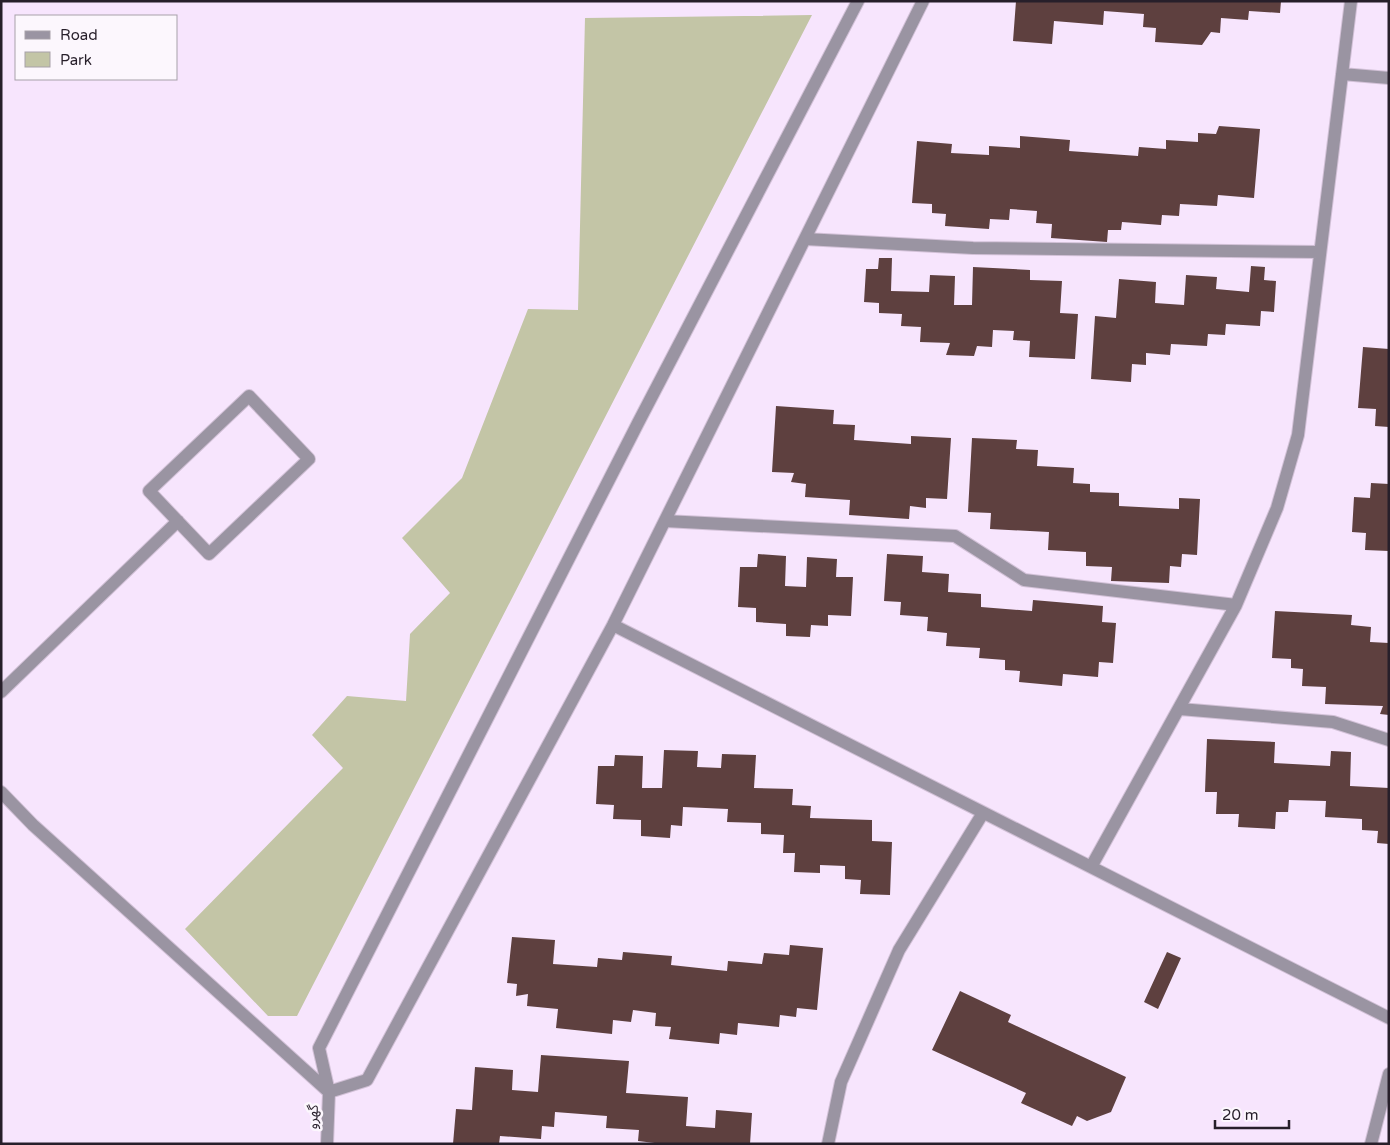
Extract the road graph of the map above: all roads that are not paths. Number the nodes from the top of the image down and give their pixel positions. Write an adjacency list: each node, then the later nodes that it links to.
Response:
1 (858, 1): 20 (street, گهرو)
2 (923, 1): 6 (street)
3 (1351, 1): 4 (street)
4 (1342, 74): 5 (street); 7 (street)
5 (1389, 78)
6 (805, 239): 7 (street); 9 (street)
7 (1320, 252): 10 (street)
8 (178, 521): 8 (street); 12 (street)
9 (665, 521): 10 (street); 11 (street)
10 (1236, 605): 13 (street)
11 (613, 625): 16 (street); 20 (street)
12 (1, 692)
13 (1180, 709): 14 (street); 17 (street)
14 (1389, 740)
15 (1, 792): 20 (street)
16 (983, 813): 17 (street); 22 (street)
17 (1091, 868): 18 (street)
18 (1389, 1018)
19 (1389, 1074): 23 (street)
20 (328, 1092): 21 (street, گهرو)
21 (327, 1144)
22 (828, 1144)
23 (1371, 1144)

